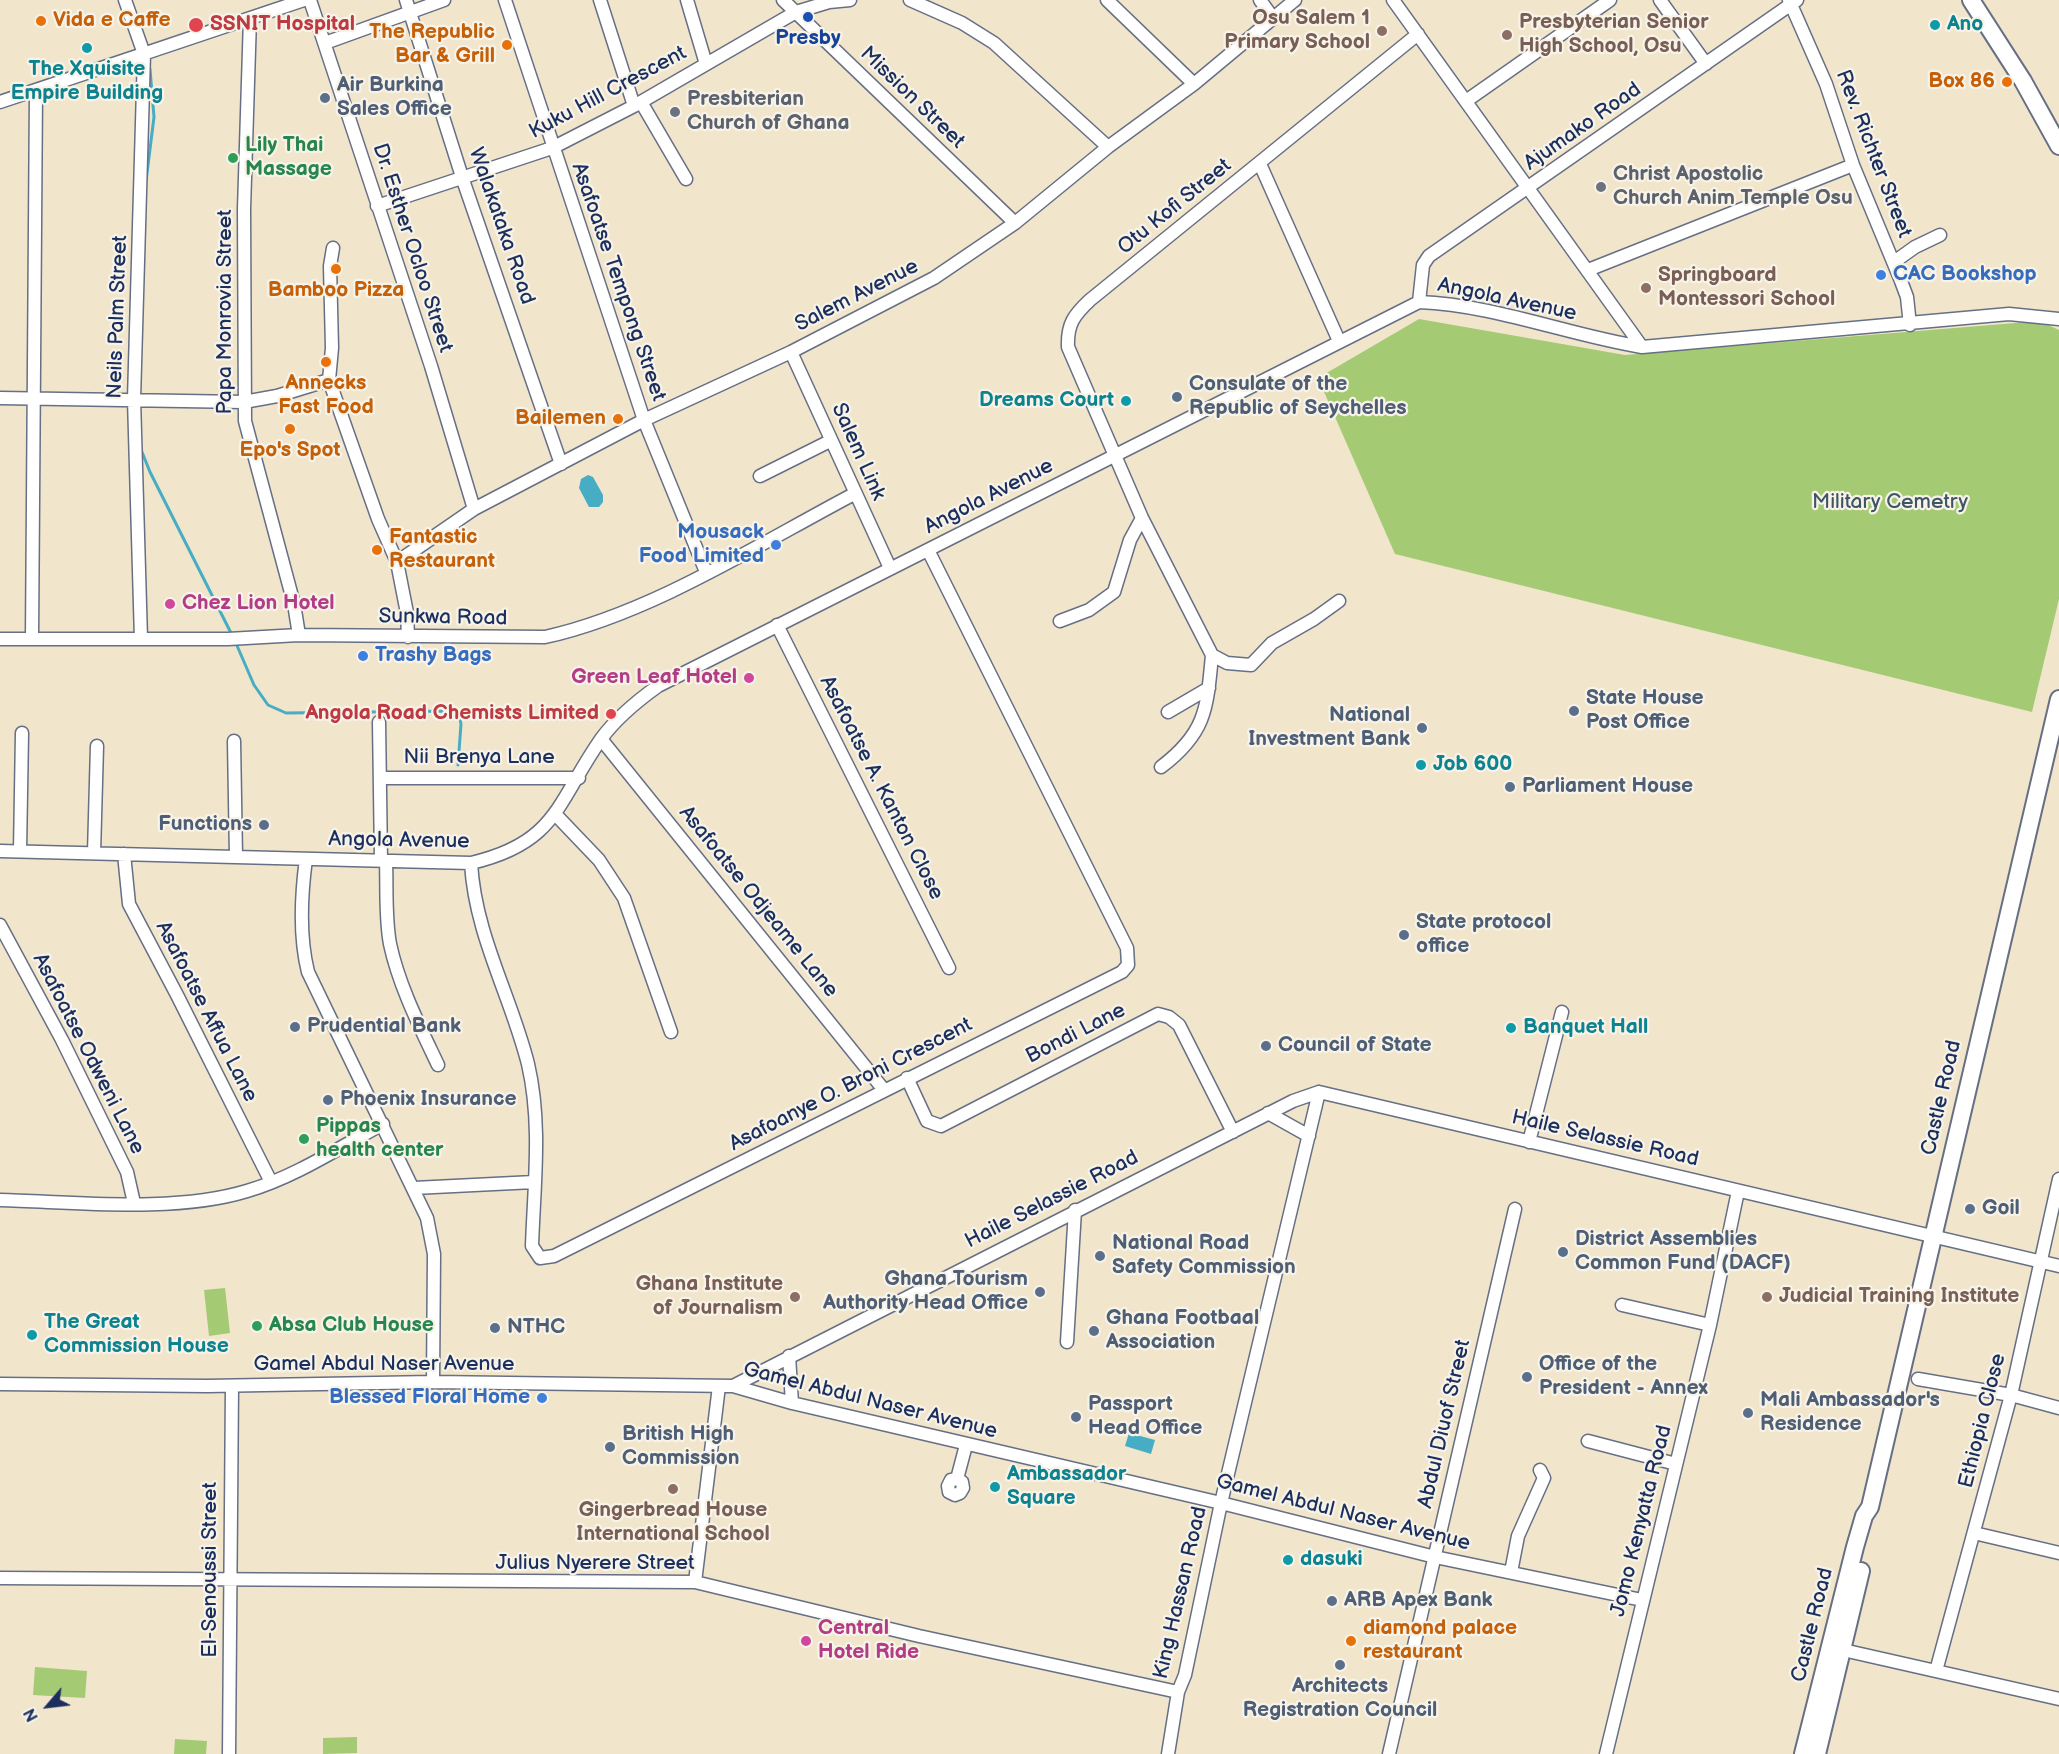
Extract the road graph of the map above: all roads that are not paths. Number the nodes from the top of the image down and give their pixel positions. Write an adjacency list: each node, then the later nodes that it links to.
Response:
1 (125, 0): 25 (street, Neils Palm Street)
2 (304, 0): 21 (street)
3 (310, 0): 24 (street, Dr. Esther Ocloo Street)
4 (444, 0): 19 (street)
5 (505, 0): 35 (street, Asafoatse Tempong Street)
6 (600, 0): 32 (street)
7 (687, 0): 26 (street)
8 (783, 0): 20 (street, Mission Street)
9 (850, 0): 20 (street, Kuku Hill Crescent)
10 (910, 0): 33 (street)
11 (1107, 0): 28 (street)
12 (1260, 0): 22 (street)
13 (1295, 0): 22 (street, Salem Avenue)
14 (1393, 0): 23 (street)
15 (1610, 0): 30 (street)
16 (1660, 0): 27 (street)
17 (1971, 0): 34 (main road)
18 (1792, 1): 27 (street, Ajumako Road); 37 (street, Rev. Richter Street)
19 (408, 6): 24 (street); 39 (street, Walakataka Road)
20 (796, 12): 26 (street, Kuku Hill Crescent); 42 (street, Mission Street)
21 (250, 18): 25 (street); 57 (street, Papa Monrovia Street)
22 (1274, 18): 28 (street, Salem Avenue)
23 (1418, 34): 30 (street); 36 (street, Otu Kofi Street)
24 (325, 43): 41 (street, Dr. Esther Ocloo Street)
25 (144, 54): 29 (street); 56 (street, Neils Palm Street)
26 (706, 64): 32 (street, Kuku Hill Crescent)
27 (1706, 64): 40 (street, Ajumako Road)
28 (1194, 84): 33 (street, Salem Avenue)
29 (36, 90): 31 (street); 55 (street)
30 (1466, 101): 40 (street)
31 (0, 102)
32 (638, 104): 35 (street, Kuku Hill Crescent); 38 (street)
33 (1108, 147): 42 (street, Salem Avenue)
34 (2059, 147)
35 (552, 148): 39 (street, Kuku Hill Crescent); 58 (street, Asafoatse Tempong Street)
36 (1260, 164): 50 (street); 60 (street, Otu Kofi Street)
37 (1853, 165): 45 (street, Rev. Richter Street); 46 (street)
38 (686, 179)
39 (463, 180): 41 (street, Kuku Hill Crescent); 61 (street, Walakataka Road)
40 (1528, 188): 46 (street); 47 (street, Ajumako Road)
41 (377, 206): 64 (street, Dr. Esther Ocloo Street)
42 (1014, 223): 52 (street, Salem Avenue)
43 (1940, 234): 45 (street)
44 (333, 248): 53 (street)
45 (1894, 262): 49 (street, Rev. Richter Street)
46 (1588, 270): 51 (street)
47 (1419, 302): 50 (street, Angola Avenue); 51 (street, Angola Avenue)
48 (2059, 319): 49 (street, Angola Avenue)
49 (1910, 325): 51 (street, Angola Avenue)
50 (1340, 341): 60 (street, Angola Avenue)
51 (1642, 347)
52 (791, 352): 58 (street, Salem Avenue); 59 (street, Salem Link)
53 (329, 380): 57 (street); 67 (street)
54 (0, 398): 55 (street)
55 (36, 399): 56 (street); 75 (street)
56 (135, 399): 57 (street); 77 (street, Neils Palm Street)
57 (244, 402): 73 (street, Papa Monrovia Street)
58 (644, 420): 61 (street, Salem Avenue); 69 (street, Asafoatse Tempong Street)
59 (830, 441): 62 (street); 63 (street, Salem Link)
60 (1114, 456): 65 (street, Otu Kofi Street); 66 (street, Angola Avenue)
61 (561, 464): 64 (street, Salem Avenue)
62 (760, 476)
63 (854, 494): 68 (street, Salem Link); 69 (street, Sunkwa Road)
64 (474, 509): 67 (street, Salem Avenue)
65 (1142, 518): 71 (street); 78 (street, Otu Kofi Street)
66 (927, 550): 68 (street, Angola Avenue); 104 (street, Asafoanye O. Broni Crescent)
67 (397, 562): 74 (street)
68 (890, 568): 72 (street, Angola Avenue)
69 (706, 572): 74 (street, Sunkwa Road)
70 (1339, 600): 78 (street)
71 (1060, 621)
72 (777, 625): 84 (street, Angola Avenue); 100 (street, Asafoatse A. Kanton Close)
73 (299, 635): 74 (street, Sunkwa Road); 77 (street, Sunkwa Road)
74 (408, 637)
75 (32, 638): 76 (street, Sunkwa Road); 77 (street, Sunkwa Road)
76 (0, 639)
77 (141, 639)
78 (1212, 655): 79 (street)
79 (1209, 688): 81 (street); 87 (street)
80 (2059, 699): 121 (main road, Castle Road)
81 (1168, 712)
82 (379, 722): 89 (street)
83 (22, 734): 92 (street)
84 (601, 739): 88 (street, Angola Avenue); 105 (street, Asafoatse Odjeame Lane)
85 (234, 741): 95 (street)
86 (97, 746): 93 (street)
87 (1161, 767)
88 (579, 777): 89 (street, Nii Brenya Lane); 90 (street, Angola Avenue)
89 (380, 778): 97 (street)
90 (556, 815): 98 (street, Angola Avenue); 102 (street)
91 (0, 851): 92 (street, Angola Avenue)
92 (20, 851): 93 (street, Angola Avenue)
93 (94, 853): 94 (street, Angola Avenue)
94 (124, 854): 95 (street, Angola Avenue); 113 (street, Asafoatse Affua Lane)
95 (236, 857): 96 (street, Angola Avenue)
96 (306, 859): 97 (street, Angola Avenue); 108 (street)
97 (383, 861): 98 (street, Angola Avenue); 103 (street)
98 (471, 864): 114 (street, Asafoanye O. Broni Crescent)
99 (0, 925): 118 (street, Asafoatse Odweni Lane)
100 (950, 968)
101 (1562, 1012): 111 (street)
102 (671, 1032)
103 (438, 1065)
104 (907, 1078): 105 (street, Asafoanye O. Broni Crescent); 109 (street, Bondi Lane)
105 (884, 1090): 114 (street, Asafoanye O. Broni Crescent)
106 (1319, 1092): 107 (street, Haile Selassie Road); 110 (street, King Hassan Road); 111 (street, Haile Selassie Road)
107 (1268, 1113): 109 (street, Haile Selassie Road); 110 (street)
108 (383, 1124): 113 (street); 115 (street)
109 (1233, 1132): 120 (street, Haile Selassie Road)
110 (1309, 1136): 142 (street, King Hassan Road)
111 (1529, 1142): 116 (street, Haile Selassie Road)
112 (2059, 1179): 122 (street, Ethiopia Close)
113 (271, 1182): 118 (street)
114 (534, 1182): 115 (street)
115 (414, 1188): 129 (street)
116 (1738, 1191): 121 (street, Haile Selassie Road); 125 (street, Jomo Kenyatta Road)
117 (0, 1200): 118 (street)
118 (135, 1203)
119 (1515, 1209): 146 (street, Abdul Diuof Street)
120 (1075, 1210): 126 (street); 127 (street, Haile Selassie Road)
121 (1935, 1237): 122 (street, Haile Selassie Road); 143 (main road, Castle Road)
122 (2042, 1262): 123 (street, Haile Selassie Road); 134 (street, Ethiopia Close)
123 (2059, 1266)
124 (1622, 1305): 125 (street)
125 (1710, 1325): 139 (street, Jomo Kenyatta Road)
126 (1067, 1342)
127 (789, 1356): 133 (street, Haile Selassie Road); 135 (street)
128 (1918, 1379): 134 (street)
129 (433, 1382): 131 (street, Gamel Abdul Naser Avenue); 132 (street, Gamel Abdul Naser Avenue)
130 (0, 1384): 131 (street, Gamel Abdul Naser Avenue)
131 (232, 1386): 149 (street, El-Senoussi Street)
132 (719, 1386): 133 (street, Gamel Abdul Naser Avenue); 150 (street)
133 (732, 1386): 135 (street, Gamel Abdul Naser Avenue)
134 (2011, 1395): 136 (street); 144 (street, Ethiopia Close)
135 (792, 1403): 138 (street, Gamel Abdul Naser Avenue)
136 (2059, 1408)
137 (1587, 1442): 139 (street)
138 (966, 1445): 141 (street); 142 (street, Gamel Abdul Naser Avenue)
139 (1676, 1464): 151 (street, Jomo Kenyatta Road)
140 (1540, 1470): 147 (street)
141 (957, 1479)
142 (1221, 1503): 146 (street, Gamel Abdul Naser Avenue); 154 (street, King Hassan Road)
143 (1869, 1507): 152 (main road, Castle Road); 160 (main road, Castle Road)
144 (1974, 1533): 145 (street); 153 (street, Ethiopia Close)
145 (2059, 1553)
146 (1435, 1557): 147 (street, Gamel Abdul Naser Avenue); 158 (street, Abdul Diuof Street)
147 (1511, 1572): 151 (street, Gamel Abdul Naser Avenue)
148 (0, 1578): 149 (street, Julius Nyerere Street)
149 (231, 1579): 150 (street, Julius Nyerere Street); 156 (street, El-Senoussi Street)
150 (695, 1582): 154 (street, Julius Nyerere Street)
151 (1642, 1600): 159 (street, Jomo Kenyatta Road)
152 (1843, 1650): 153 (street); 161 (main road, Castle Road)
153 (1936, 1671): 155 (street)
154 (1178, 1692): 157 (street, King Hassan Road)
155 (2059, 1699)
156 (229, 1754)
157 (1168, 1754)
158 (1389, 1754)
159 (1606, 1754)
160 (1803, 1754)
161 (1817, 1754)

